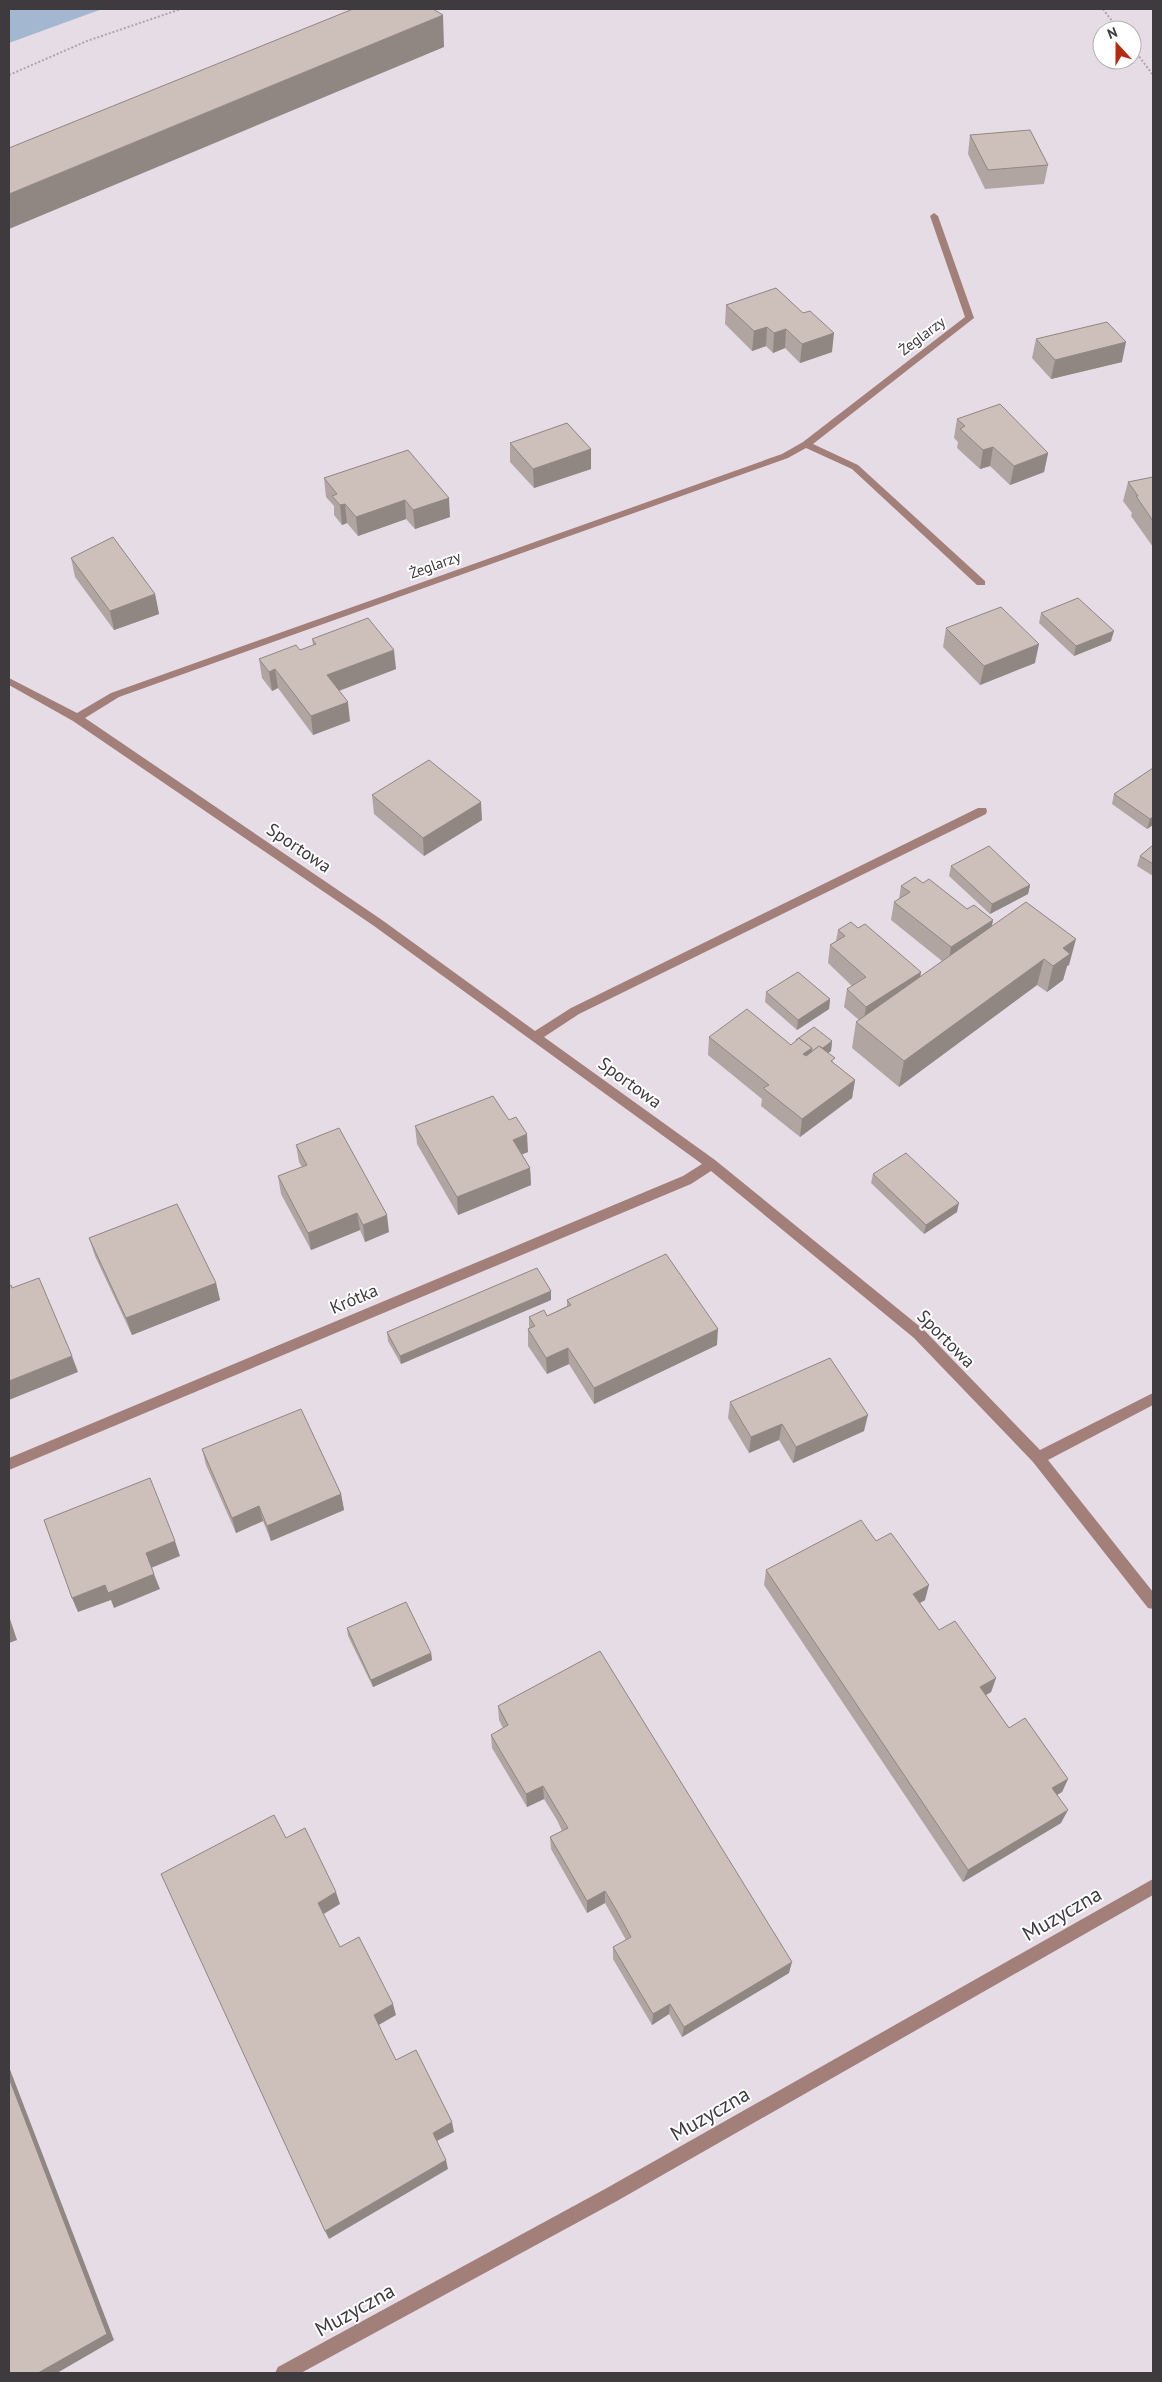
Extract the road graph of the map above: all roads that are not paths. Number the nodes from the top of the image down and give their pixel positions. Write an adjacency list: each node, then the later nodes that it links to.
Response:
1 (934, 216): 2 (street, Żeglarzy)
2 (806, 444): 3 (street); 5 (street, Żeglarzy)
3 (981, 583)
4 (9, 681): 5 (street, Sportowa)
5 (77, 718): 7 (street, Sportowa)
6 (982, 811): 7 (street)
7 (536, 1036): 8 (street, Sportowa)
8 (711, 1164): 10 (street, Sportowa); 11 (street, Krótka)
9 (1153, 1399): 10 (street)
10 (1038, 1458): 12 (street, Sportowa)
11 (9, 1464)
12 (1153, 1602)
13 (1153, 1887): 14 (street, Muzyczna)
14 (284, 2373)

